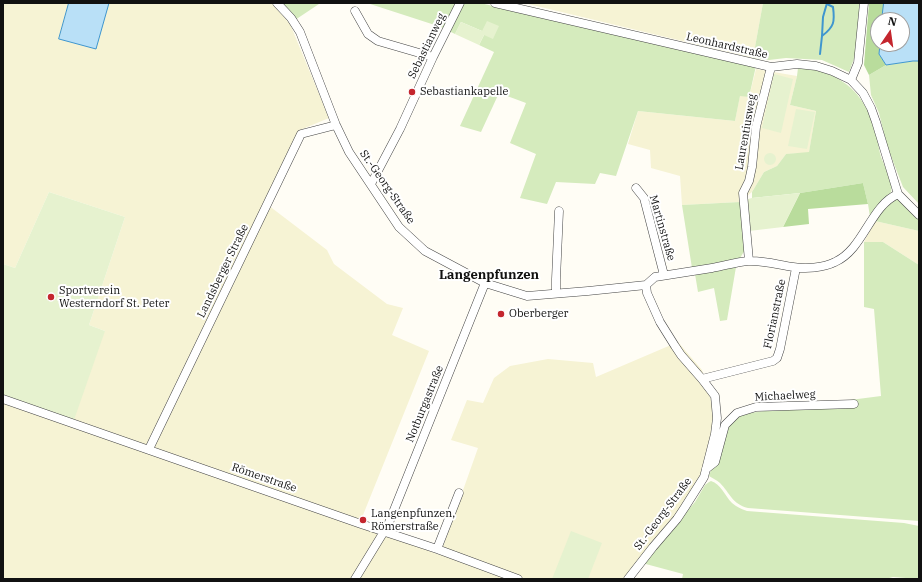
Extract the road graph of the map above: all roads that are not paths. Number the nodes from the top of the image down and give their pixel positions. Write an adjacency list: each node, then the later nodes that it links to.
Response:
1 (277, 3): 9 (street, St.-Georg-Straße)
2 (460, 3): 6 (street, Sebastianweg)
3 (495, 3): 7 (street, Leonhardstraße)
4 (864, 3): 8 (street)
5 (355, 11): 6 (street)
6 (433, 56): 10 (street, Sebastianweg)
7 (771, 67): 8 (street, Leonhardstraße); 15 (street, Laurentiusweg)
8 (851, 80): 12 (street, Leonhardstraße)
9 (336, 125): 10 (street, St.-Georg-Straße); 24 (street, Landsberger Straße)
10 (371, 184): 18 (street, St.-Georg-Straße)
11 (636, 188): 17 (street, Martinstraße)
12 (898, 194): 14 (street, Leonhardstraße); 16 (street)
13 (559, 211): 20 (street)
14 (919, 214)
15 (748, 261): 16 (street); 17 (street)
16 (796, 268): 21 (street, Florianstraße)
17 (664, 275): 19 (street)
18 (485, 283): 20 (street, St.-Georg-Straße); 27 (street, Notburgastraße)
19 (646, 285): 20 (street, St.-Georg-Straße); 21 (street, St.-Georg-Straße)
20 (556, 293)
21 (702, 379): 25 (street, St.-Georg-Straße)
22 (3, 399): 24 (street, Römerstraße)
23 (854, 404): 25 (street, Michaelweg)
24 (148, 449): 27 (street, Römerstraße)
25 (706, 470): 31 (street, St.-Georg-Straße)
26 (459, 493): 28 (street)
27 (384, 532): 28 (street, Römerstraße); 29 (street, Notburgastraße)
28 (437, 549): 30 (street, Römerstraße)
29 (355, 579)
30 (518, 579)
31 (628, 579)

